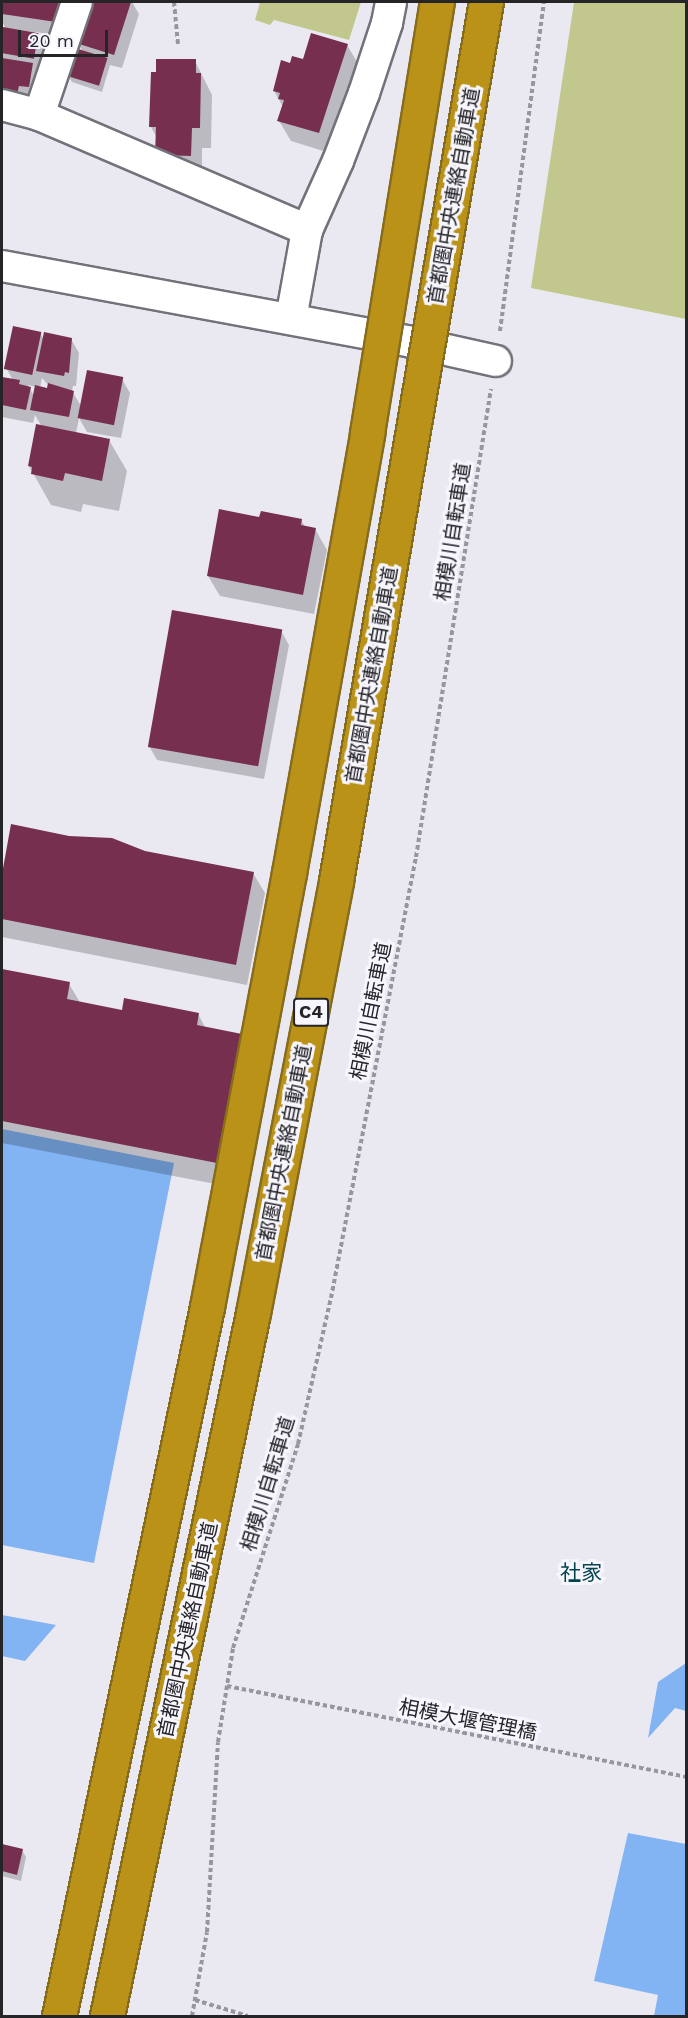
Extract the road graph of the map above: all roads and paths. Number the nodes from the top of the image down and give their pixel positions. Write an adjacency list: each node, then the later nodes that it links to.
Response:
1 (77, 2): 9 (street)
2 (174, 2): 7 (path)
3 (391, 2): 10 (street)
4 (437, 2): 17 (highway, C4, bridge)
5 (486, 2): 18 (highway, 首都圏中央連絡自動車道 / C4, bridge)
6 (544, 2): 13 (path, 相模川自転車道)
7 (178, 44)
8 (2, 105): 9 (street)
9 (39, 115): 10 (street)
10 (308, 230): 12 (street)
11 (2, 266): 12 (street)
12 (291, 319): 13 (street)
13 (496, 361): 14 (path, 相模川自転車道)
14 (227, 1686): 15 (path, 相模大堰管理橋); 16 (path, 相模川自転車道)
15 (687, 1777)
16 (195, 2000): 19 (path, 相模川自転車道); 20 (path)
17 (59, 2016)
18 (107, 2016)
19 (192, 2016)
20 (248, 2016)

